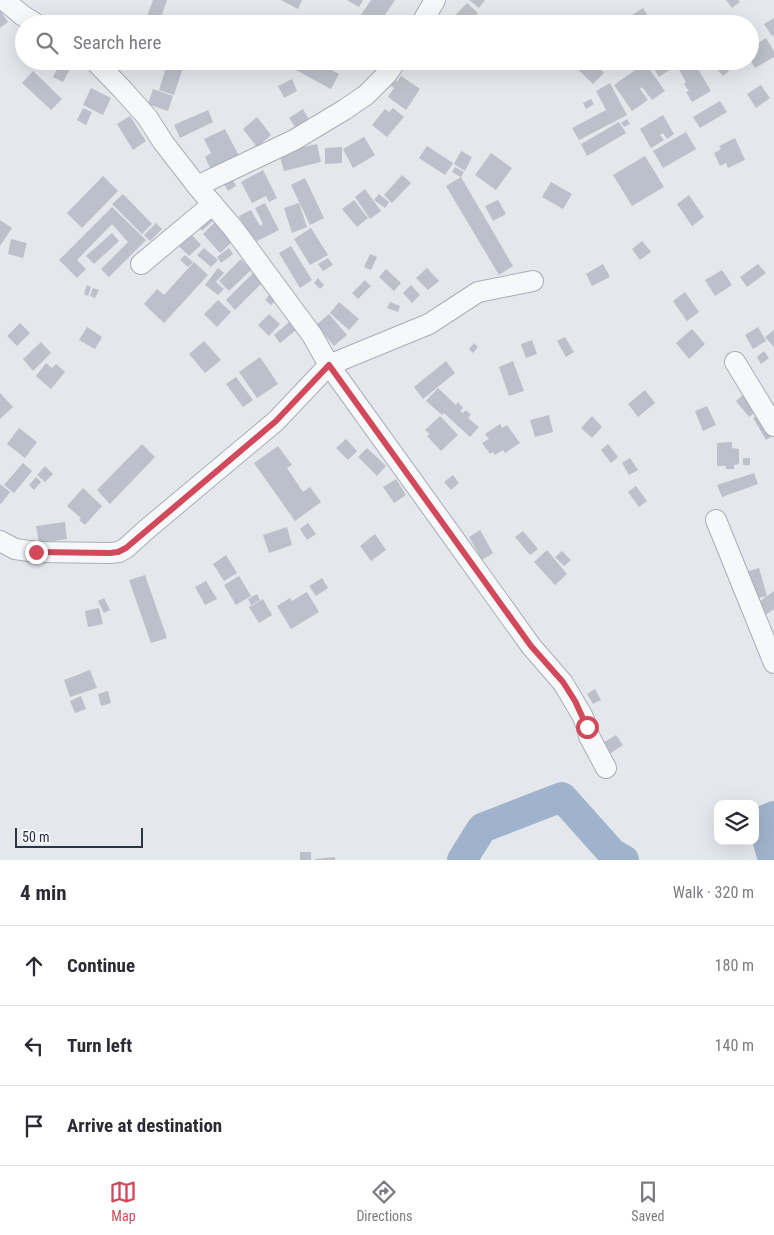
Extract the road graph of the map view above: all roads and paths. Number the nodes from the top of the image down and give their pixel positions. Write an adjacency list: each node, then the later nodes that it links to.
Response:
1 (4, 0): 3 (street)
2 (435, 0): 4 (street)
3 (22, 15)
4 (426, 15)
5 (104, 70): 7 (street)
6 (390, 70): 7 (street)
7 (197, 186): 8 (street)
8 (213, 204): 9 (street); 12 (street)
9 (141, 264)
10 (533, 282): 12 (street)
11 (735, 362): 13 (street)
12 (329, 365): 15 (street); 17 (street)
13 (774, 426)
14 (716, 520): 16 (street)
15 (0, 541)
16 (774, 663)
17 (606, 768)

